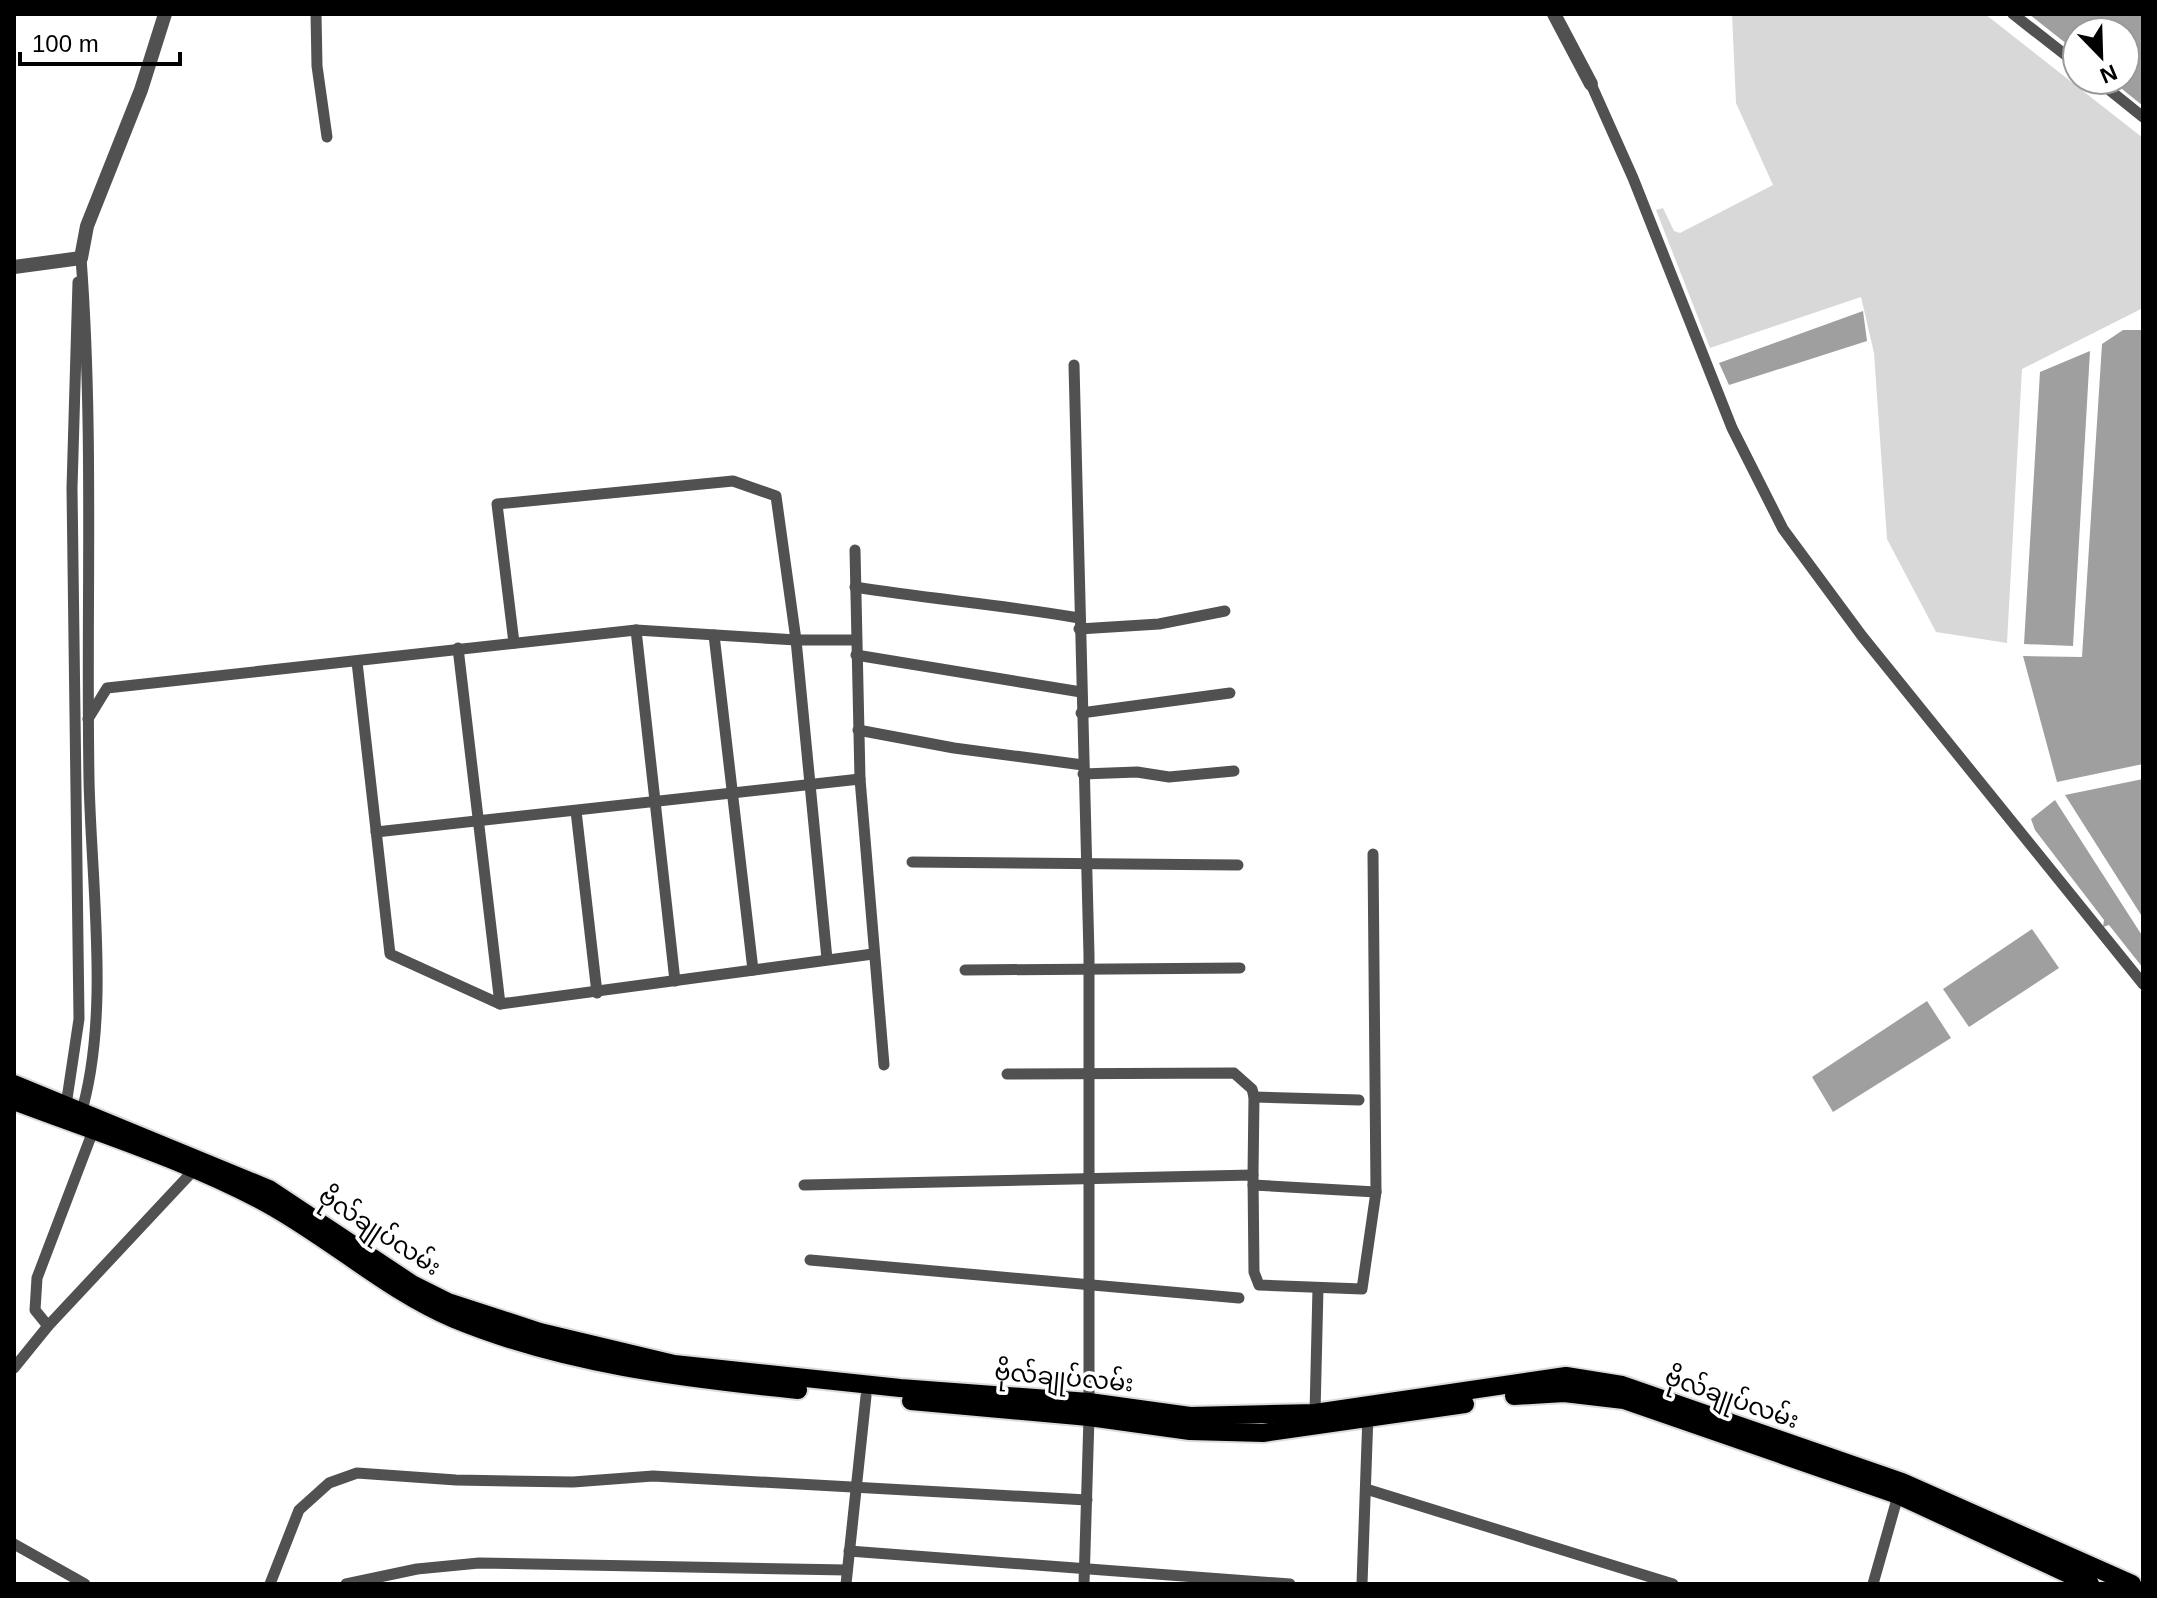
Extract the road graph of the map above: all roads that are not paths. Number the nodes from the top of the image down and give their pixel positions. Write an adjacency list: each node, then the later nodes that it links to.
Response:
1 (165, 14): 10 (street)
2 (316, 14): 9 (street)
3 (1554, 14): 6 (street)
4 (2013, 14): 5 (street)
5 (2061, 52)
6 (1591, 84): 56 (street)
7 (2117, 96): 8 (street)
8 (2143, 117)
9 (327, 137)
10 (81, 258): 11 (street); 13 (street); 14 (street)
11 (14, 267)
12 (1074, 365): 18 (street)
13 (73, 389): 14 (street); 40 (street)
14 (88, 389): 30 (street)
15 (855, 550): 16 (street)
16 (855, 587): 18 (street); 22 (street)
17 (1225, 611): 18 (street)
18 (1079, 624): 27 (street)
19 (636, 630): 20 (street); 23 (street); 37 (street)
20 (714, 635): 21 (street); 36 (street)
21 (796, 640): 22 (street); 23 (street); 35 (street)
22 (856, 640): 25 (street)
23 (514, 643): 24 (street)
24 (458, 648): 26 (street); 39 (street)
25 (856, 655): 27 (street); 31 (street)
26 (357, 662): 30 (street); 42 (street)
27 (1081, 692): 29 (street)
28 (1230, 693): 29 (street)
29 (1081, 713): 32 (street)
30 (88, 719): 41 (street)
31 (858, 730): 32 (street); 34 (street)
32 (1083, 770): 33 (street); 45 (street)
33 (1234, 771)
34 (860, 779): 35 (street); 49 (street)
35 (810, 784): 36 (street); 50 (street)
36 (733, 793): 37 (street); 52 (street)
37 (653, 804): 38 (street); 55 (street)
38 (576, 811): 39 (street); 57 (street)
39 (477, 819): 42 (street); 58 (street)
40 (74, 827): 41 (street); 47 (street)
41 (90, 827): 48 (street)
42 (376, 832): 58 (street)
43 (1373, 854): 71 (street)
44 (912, 862): 45 (street)
45 (1086, 865): 46 (street); 54 (street)
46 (1238, 865)
47 (76, 913): 48 (street); 66 (street)
48 (93, 913): 66 (street)
49 (873, 954): 50 (street); 59 (street)
50 (827, 959): 52 (street)
51 (1240, 968): 54 (street)
52 (753, 970): 55 (street)
53 (965, 970): 54 (street)
54 (1089, 971): 60 (street)
55 (675, 981): 57 (street)
56 (2143, 984)
57 (597, 993): 58 (street)
58 (500, 1004)
59 (884, 1065)
60 (1090, 1072): 61 (street); 63 (street); 68 (street)
61 (1007, 1074)
62 (14, 1084): 66 (main road, ဗိုလ်ချုပ်လမ်း)
63 (1254, 1097): 64 (street); 69 (street)
64 (1359, 1100)
65 (14, 1101): 66 (main road, ဗိုလ်ချုပ်လမ်း)
66 (76, 1118): 67 (main road, ဗိုလ်ချုပ်လမ်း); 76 (street); 79 (main road, ဗိုလ်ချုပ်လမ်း)
67 (193, 1171): 76 (street); 78 (main road, ဗိုလ်ချုပ်လမ်း)
68 (1090, 1177): 69 (street); 70 (street); 73 (street)
69 (1253, 1180): 71 (street); 74 (street)
70 (804, 1185)
71 (1376, 1192): 74 (street)
72 (810, 1260): 73 (street)
73 (1090, 1285): 75 (street); 79 (street)
74 (1318, 1288): 81 (street)
75 (1239, 1298)
76 (48, 1326): 77 (street)
77 (14, 1368)
78 (866, 1396): 79 (main road, ဗိုလ်ချုပ်လမ်း); 82 (street)
79 (1089, 1409): 80 (main road, ဗိုလ်ချုပ်လမ်း); 81 (main road, ဗိုလ်ချုပ်လမ်း); 85 (street)
80 (1368, 1412): 81 (main road, ဗိုလ်ချုပ်လမ်း); 83 (street); 84 (main road, ဗိုလ်ချုပ်လမ်း)
81 (1315, 1413)
82 (856, 1488): 85 (street); 87 (street); 91 (street)
83 (1366, 1489): 96 (street); 97 (street)
84 (1900, 1489): 98 (street); 99 (main road, ဗိုလ်ချုပ်လမ်း); 100 (main road, ဗိုလ်ချုပ်လမ်း)
85 (1087, 1500): 88 (street)
86 (14, 1544): 90 (street)
87 (849, 1551): 88 (street); 89 (street)
88 (1085, 1568): 94 (street); 95 (street)
89 (847, 1570): 92 (street); 93 (street)
90 (85, 1584)
91 (270, 1584)
92 (346, 1584)
93 (846, 1584)
94 (1084, 1584)
95 (1290, 1584)
96 (1362, 1584)
97 (1673, 1584)
98 (1873, 1584)
99 (2090, 1584)
100 (2132, 1584)

